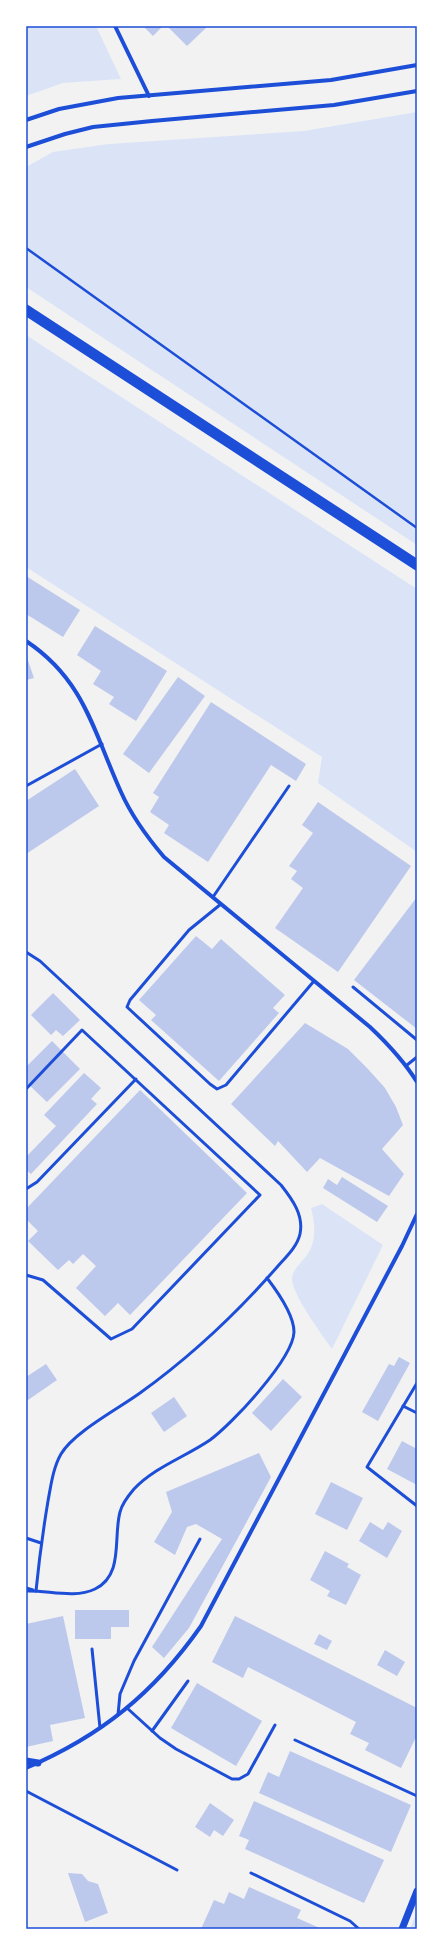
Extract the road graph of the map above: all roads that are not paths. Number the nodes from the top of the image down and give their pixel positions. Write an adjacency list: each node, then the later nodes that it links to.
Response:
1 (115, 26): 4 (street)
2 (417, 65): 4 (street)
3 (417, 91): 6 (street)
4 (149, 96): 5 (street)
5 (26, 120)
6 (26, 147)
7 (27, 311): 8 (highway)
8 (417, 565)
9 (26, 641): 10 (street)
10 (102, 744): 11 (lane); 13 (street)
11 (26, 786)
12 (288, 786): 13 (lane)
13 (213, 898): 14 (street)
14 (221, 904): 16 (street); 16 (lane)
15 (26, 952): 27 (lane)
16 (314, 981): 20 (street)
17 (353, 987): 18 (lane)
18 (417, 1040)
19 (417, 1057): 20 (lane)
20 (407, 1065): 22 (street)
21 (136, 1080): 23 (lane); 24 (lane); 26 (lane)
22 (417, 1082)
23 (26, 1089)
24 (26, 1189)
25 (417, 1214): 40 (street)
26 (26, 1275)
27 (267, 1278): 34 (lane); 37 (lane)
28 (417, 1383): 29 (lane)
29 (403, 1406): 30 (lane); 31 (lane)
30 (417, 1413)
31 (417, 1506)
32 (26, 1538): 34 (lane)
33 (200, 1539): 41 (lane)
34 (41, 1544): 37 (lane)
35 (26, 1588): 37 (lane)
36 (26, 1591): 37 (lane)
37 (36, 1591)
38 (92, 1649): 43 (lane)
39 (188, 1681): 44 (lane)
40 (127, 1708): 41 (street); 44 (lane)
41 (118, 1715): 43 (street)
42 (275, 1725): 44 (lane)
43 (100, 1728): 47 (street)
44 (152, 1731)
45 (295, 1740): 50 (lane)
46 (26, 1761): 47 (street)
47 (38, 1763): 48 (street)
48 (26, 1768)
49 (26, 1791): 51 (lane)
50 (417, 1796)
51 (177, 1870)
52 (251, 1873): 54 (lane)
53 (417, 1891): 55 (street)
54 (359, 1929)
55 (402, 1929)

